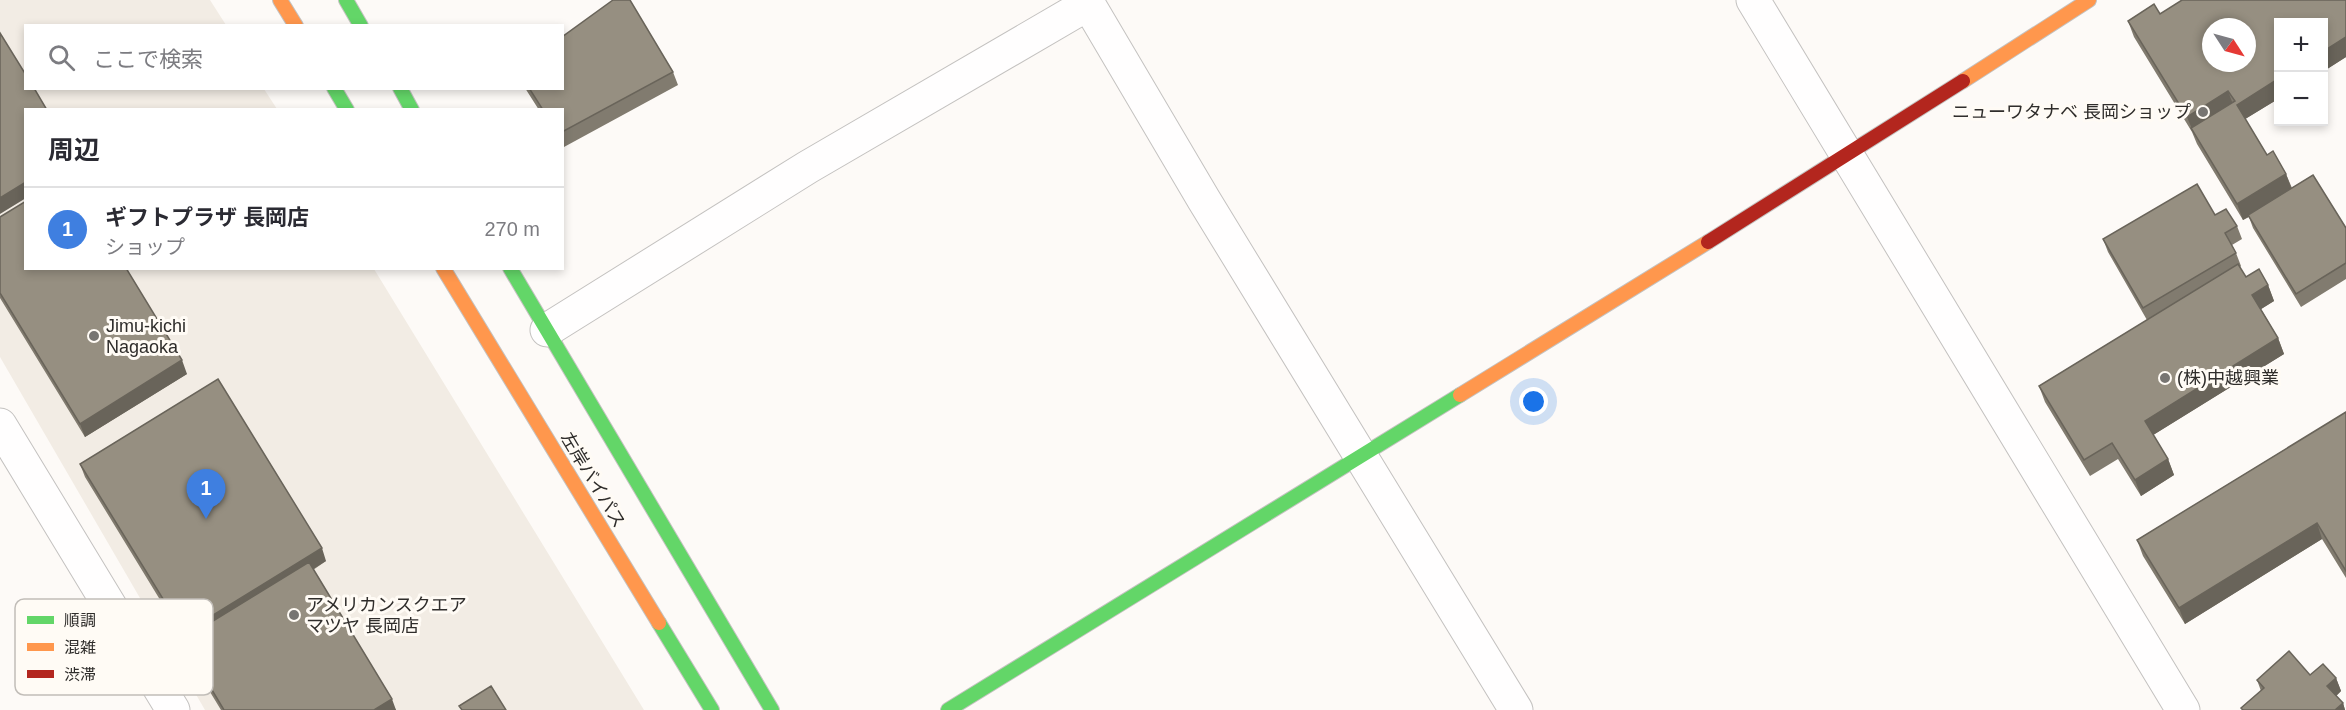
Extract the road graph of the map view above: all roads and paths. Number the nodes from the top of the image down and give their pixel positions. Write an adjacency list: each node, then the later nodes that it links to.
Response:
1 (280, 0): 6 (street)
2 (346, 0): 7 (street)
3 (1753, 0): 12 (street)
4 (2089, 0): 12 (street)
5 (1087, 2): 15 (street); 17 (street)
6 (295, 24)
7 (360, 24)
8 (335, 90): 10 (street)
9 (401, 90): 11 (street)
10 (346, 108)
11 (411, 108)
12 (1847, 156): 17 (street); 25 (street)
13 (444, 270): 21 (street, 左岸バイパス)
14 (511, 270): 15 (street, 左岸バイパス)
15 (547, 330): 22 (street, 左岸バイパス)
16 (0, 425): 18 (street)
17 (1359, 456): 23 (street); 24 (street)
18 (106, 599)
19 (164, 695): 20 (street)
20 (173, 710)
21 (712, 710)
22 (772, 710)
23 (948, 710)
24 (1516, 710)
25 (2183, 710)

